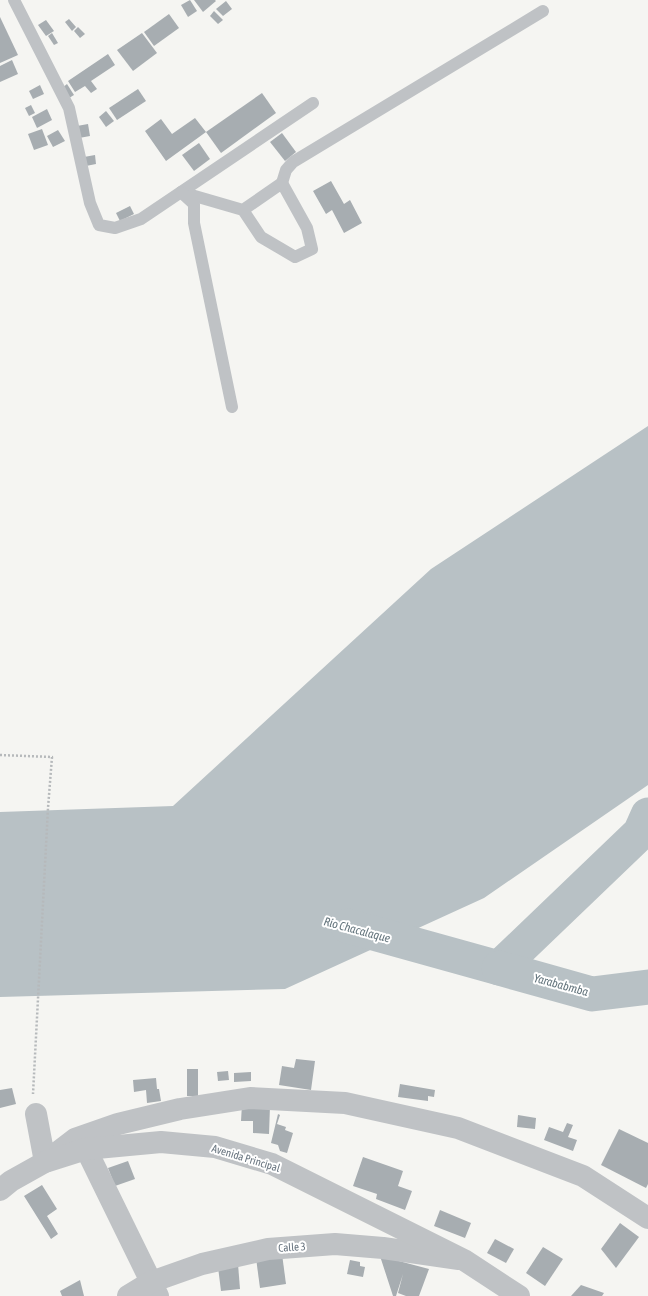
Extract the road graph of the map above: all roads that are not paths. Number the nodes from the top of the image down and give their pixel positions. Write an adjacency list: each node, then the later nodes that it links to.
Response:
1 (14, 0): 5 (lane)
2 (543, 11): 4 (lane)
3 (313, 103): 5 (lane)
4 (282, 183): 6 (lane); 6 (lane)
5 (181, 192): 6 (lane); 7 (lane)
6 (243, 210)
7 (232, 407)
8 (36, 1114): 10 (street)
9 (86, 1149): 10 (street, Avenida Principal); 13 (street, Avenida Principal); 14 (street)
10 (46, 1162): 11 (street, Avenida Principal); 12 (street)
11 (0, 1190)
12 (648, 1218)
13 (464, 1260): 14 (street, Calle 3); 16 (street, Avenida Principal)
14 (154, 1289): 15 (street, Calle 3)
15 (128, 1296)
16 (519, 1296)

